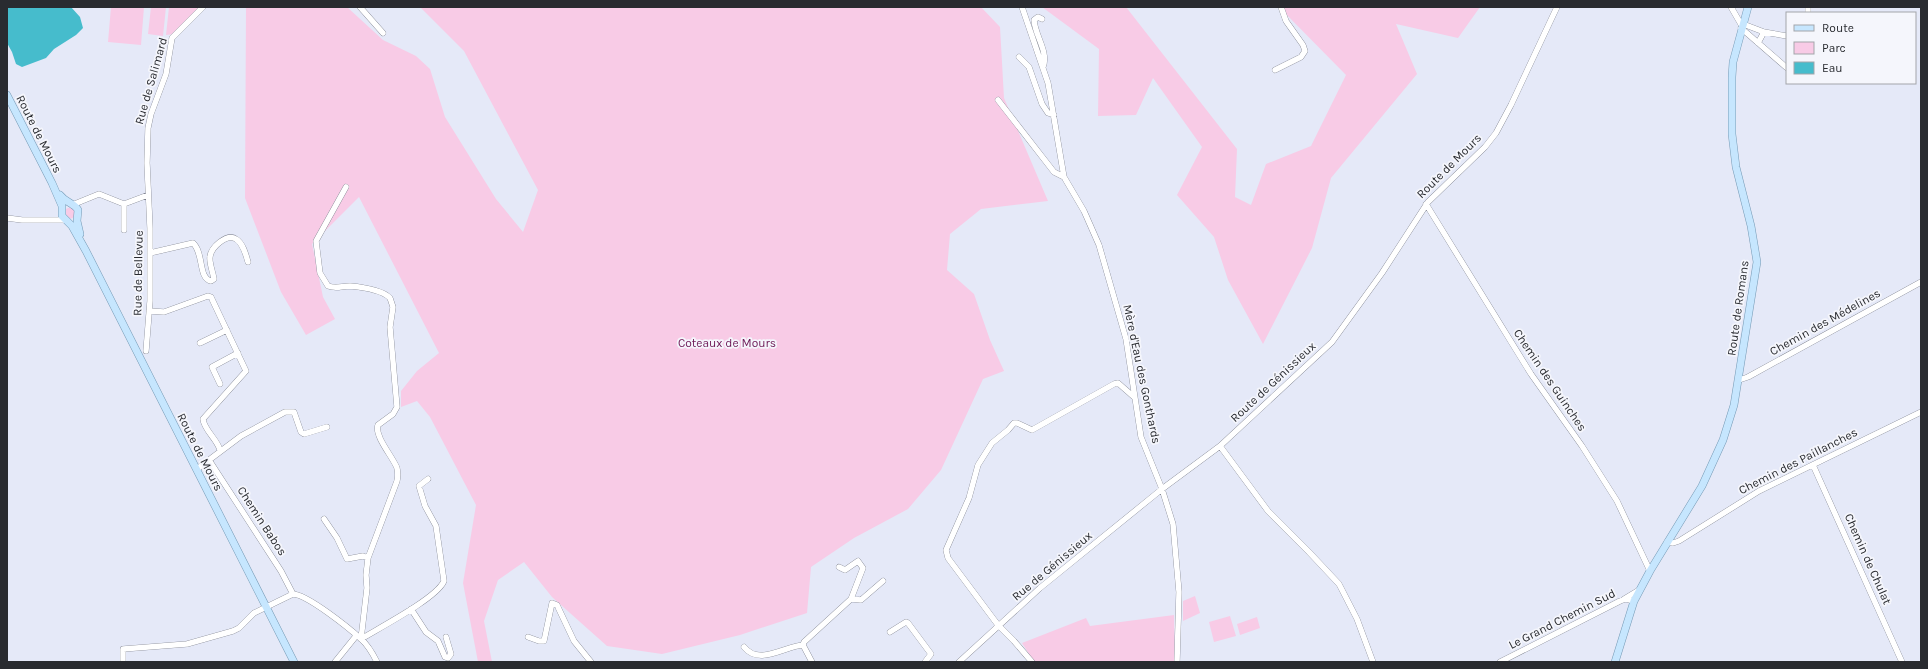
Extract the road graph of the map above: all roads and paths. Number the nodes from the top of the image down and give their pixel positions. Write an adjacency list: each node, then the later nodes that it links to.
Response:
1 (202, 7): 24 (street, Rue de Salimard)
2 (360, 7): 11 (street)
3 (1022, 7): 15 (street, Mère d'Eau des Gonthards)
4 (1281, 7): 17 (street)
5 (1556, 7): 27 (street, Route de Mours)
6 (1733, 7): 9 (street)
7 (1748, 7): 9 (main road, Route de Romans)
8 (1042, 19): 15 (street)
9 (1743, 25): 10 (street); 13 (street); 44 (main road, Route de Romans)
10 (1764, 32): 12 (street); 13 (street)
11 (383, 33)
12 (1786, 36)
13 (1758, 43): 16 (street)
14 (1019, 56): 20 (street)
15 (1043, 67): 20 (street, Mère d'Eau des Gonthards)
16 (1786, 67)
17 (1275, 70)
18 (7, 95): 22 (main road, Route de Mours)
19 (998, 100): 21 (street)
20 (1054, 115): 21 (street, Mère d'Eau des Gonthards)
21 (1064, 177): 46 (street, Mère d'Eau des Gonthards)
22 (52, 183): 28 (main road, Route de Mours); 30 (main road, Route de Mours)
23 (346, 186): 58 (street)
24 (148, 195): 26 (street); 35 (street, Rue de Bellevue)
25 (83, 201): 26 (street); 28 (street); 29 (street)
26 (124, 204): 33 (street)
27 (1426, 204): 37 (street, Route de Mours); 60 (street, Chemin des Guinches)
28 (71, 205): 29 (main road, Route de Mours); 30 (main road)
29 (78, 210): 32 (main road, Route de Mours)
30 (65, 216): 31 (street); 32 (main road); 34 (main road, Route de Mours)
31 (7, 218)
32 (77, 218): 34 (main road, Route de Mours)
33 (124, 230)
34 (86, 251): 53 (main road, Route de Mours)
35 (150, 253): 36 (street); 39 (street, Rue de Bellevue)
36 (248, 262)
37 (1382, 273): 49 (street, Route de Génissieux)
38 (1921, 282): 44 (street, Chemin des Médelines)
39 (149, 311): 40 (street); 42 (street, Rue de Bellevue)
40 (227, 330): 41 (street); 43 (street)
41 (200, 343)
42 (146, 351)
43 (238, 353): 45 (street); 50 (street)
44 (1739, 380): 57 (main road, Route de Romans)
45 (220, 384)
46 (1134, 397): 55 (street, Mère d'Eau des Gonthards); 69 (street)
47 (1921, 412): 52 (street, Chemin des Paillanches)
48 (327, 427): 50 (street)
49 (1220, 446): 55 (street, Route de Génissieux); 86 (street)
50 (220, 450): 51 (street)
51 (209, 460): 53 (street); 63 (street, Chemin Babos)
52 (1813, 464): 57 (street, Chemin des Paillanches); 89 (street, Chemin de Chulat)
53 (197, 469): 67 (main road, Route de Mours)
54 (428, 479): 68 (street)
55 (1162, 489): 69 (street, Rue de Génissieux); 85 (street, Mère d'Eau des Gonthards)
56 (324, 519): 58 (street)
57 (1667, 542): 60 (main road, Route de Romans)
58 (368, 558): 72 (street)
59 (839, 567): 64 (street)
60 (1650, 571): 62 (main road, Route de Romans)
61 (883, 581): 64 (street)
62 (1639, 590): 65 (street); 66 (main road, Route de Romans)
63 (293, 594): 67 (street); 72 (street)
64 (852, 600): 74 (street)
65 (1620, 601): 66 (street, Le Grand Chemin Sud); 87 (street, Le Grand Chemin Sud)
66 (1634, 601): 88 (main road, Route de Romans)
67 (267, 606): 76 (street); 77 (main road, Route de Mours)
68 (411, 609): 72 (street); 73 (street)
69 (998, 625): 83 (street, Rue de Génissieux); 84 (street)
70 (890, 632): 82 (street)
71 (528, 636): 80 (street)
72 (358, 637): 78 (street); 79 (street)
73 (446, 637)
74 (803, 646): 75 (street); 81 (street)
75 (744, 647)
76 (123, 662)
77 (294, 662)
78 (335, 662)
79 (378, 662)
80 (591, 662)
81 (812, 662)
82 (926, 662)
83 (959, 662)
84 (1032, 662)
85 (1176, 662)
86 (1373, 662)
87 (1500, 662)
88 (1615, 662)
89 (1902, 662)

